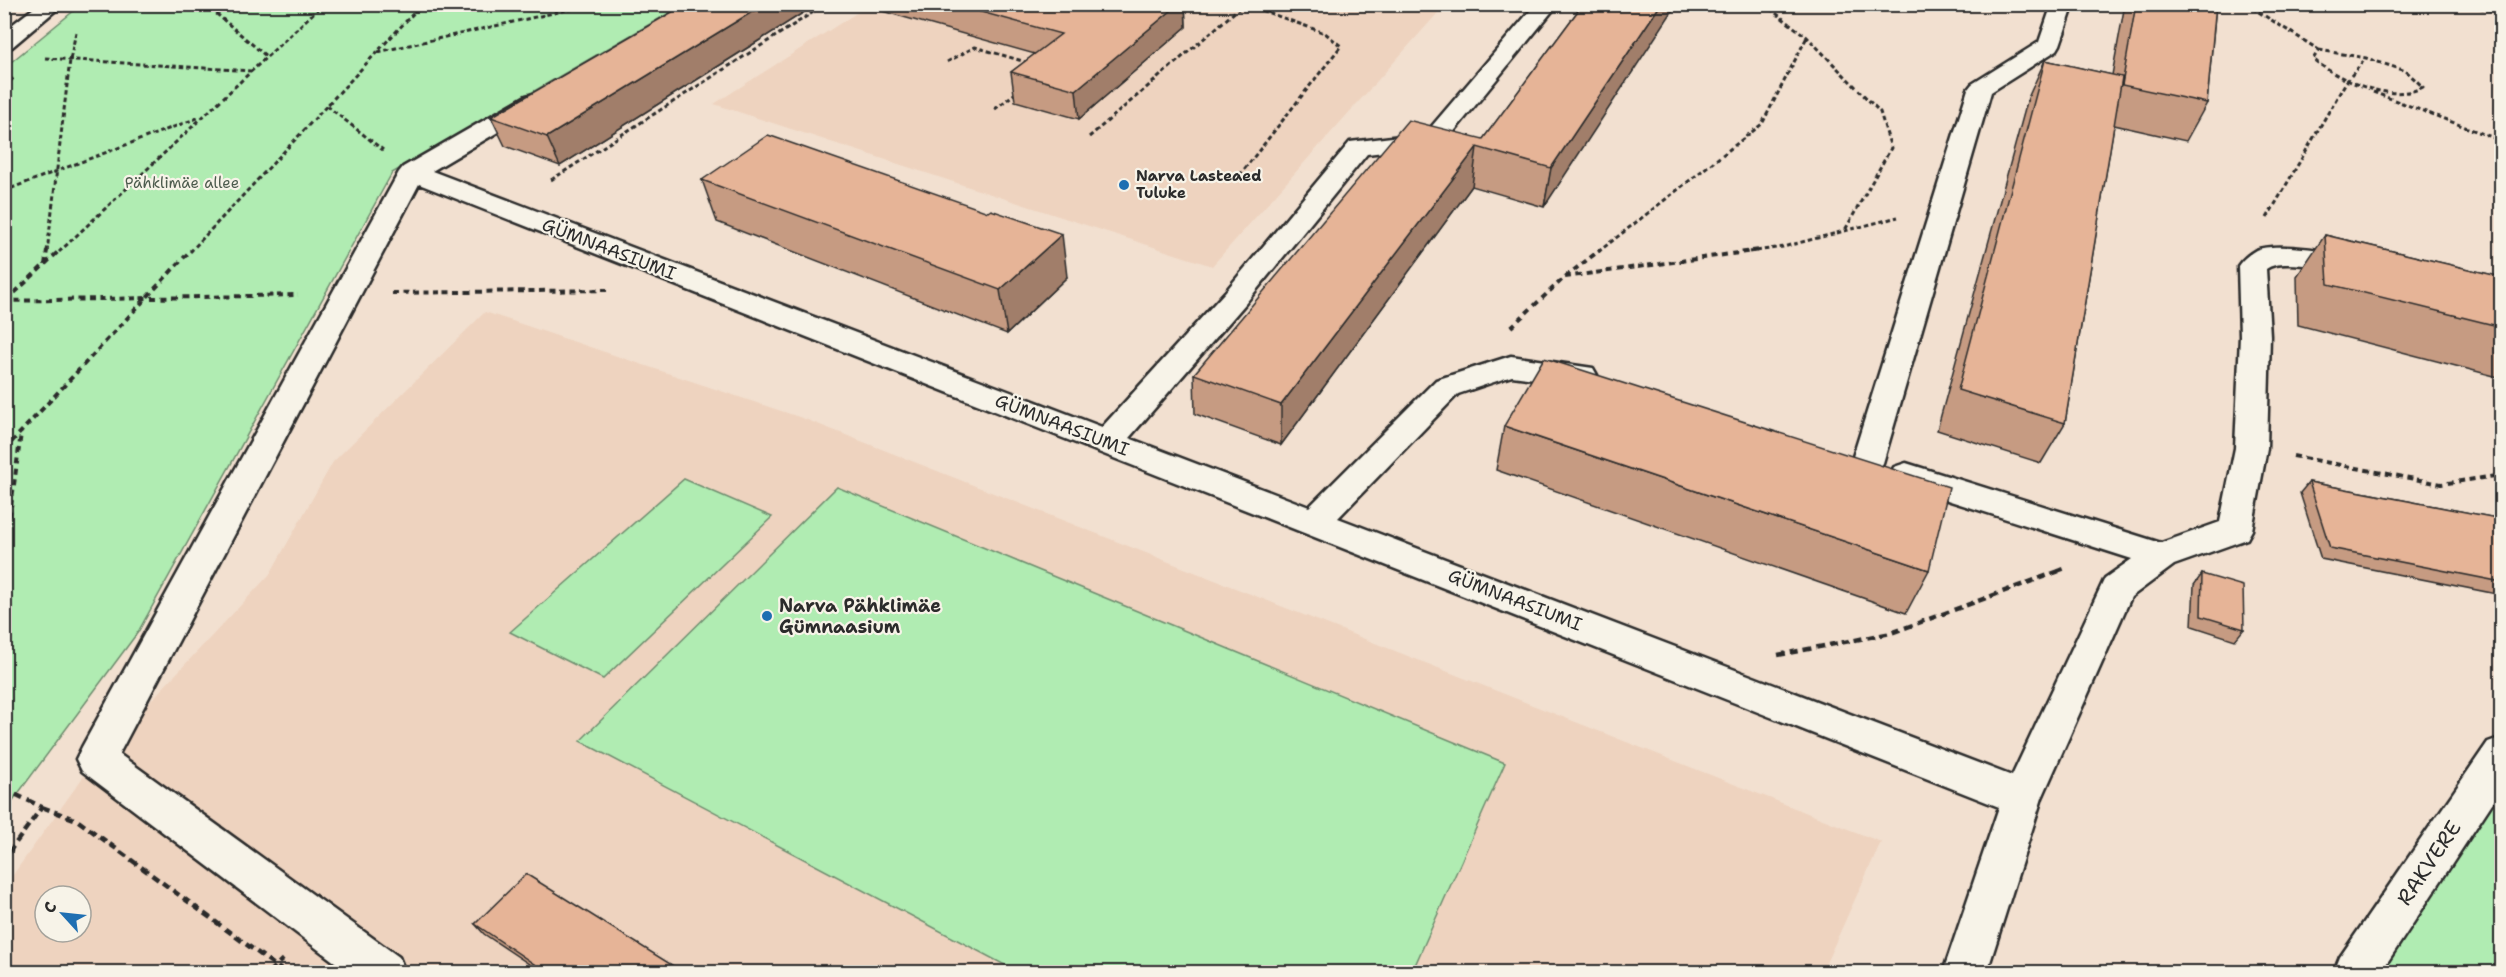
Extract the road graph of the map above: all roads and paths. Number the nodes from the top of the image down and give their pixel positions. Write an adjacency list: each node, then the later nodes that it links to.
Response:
1 (53, 4): 16 (street)
2 (205, 4): 19 (path)
3 (323, 4): 19 (path)
4 (422, 4): 18 (path)
5 (594, 4): 18 (path)
6 (826, 4): 37 (path)
7 (1244, 4): 33 (path); 38 (path)
8 (1548, 4): 50 (street)
9 (1764, 4): 15 (path)
10 (2063, 4): 40 (street)
11 (2246, 4): 17 (path)
12 (2465, 4): 13 (path)
13 (2502, 14)
14 (78, 24): 22 (path)
15 (1808, 37): 41 (path); 45 (path)
16 (4, 42)
17 (2319, 50): 21 (path); 26 (path)
18 (377, 52): 30 (path)
19 (267, 57): 25 (path)
20 (39, 58): 22 (path)
21 (2366, 58): 26 (path); 29 (path)
22 (70, 60): 25 (path); 35 (path)
23 (947, 62): 24 (path)
24 (1036, 65)
25 (252, 71): 32 (path)
26 (2346, 82): 29 (path); 42 (path)
27 (559, 86): 36 (street)
28 (1021, 88): 31 (path)
29 (2368, 90): 34 (path)
30 (327, 106): 36 (path); 49 (path)
31 (995, 109)
32 (204, 116): 35 (path); 43 (path)
33 (1089, 137)
34 (2502, 141)
35 (58, 171): 39 (path); 43 (path)
36 (412, 172): 50 (street, GÜMNAASIUMI); 65 (street)
37 (551, 180)
38 (1234, 182)
39 (4, 191)
40 (1945, 204): 41 (path); 55 (street)
41 (1844, 231): 45 (path)
42 (2266, 256): 44 (street); 51 (street)
43 (45, 266): 46 (path)
44 (2386, 269)
45 (1565, 277): 47 (path)
46 (5, 301)
47 (1506, 332)
48 (1607, 383): 54 (street)
49 (22, 432): 52 (path); 56 (path)
50 (1107, 442): 54 (street, GÜMNAASIUMI)
51 (2251, 448): 53 (path); 55 (street)
52 (4, 450)
53 (2502, 475)
54 (1314, 522): 61 (street, GÜMNAASIUMI)
55 (2162, 556): 57 (street)
56 (4, 558)
57 (2117, 588): 58 (path); 61 (street)
58 (1777, 656)
59 (2502, 754): 67 (street, RAKVERE)
60 (4, 789): 62 (path)
61 (2022, 798): 66 (street)
62 (42, 807): 63 (path); 64 (path)
63 (4, 859)
64 (284, 972)
65 (384, 972)
66 (1965, 972)
67 (2356, 972)

